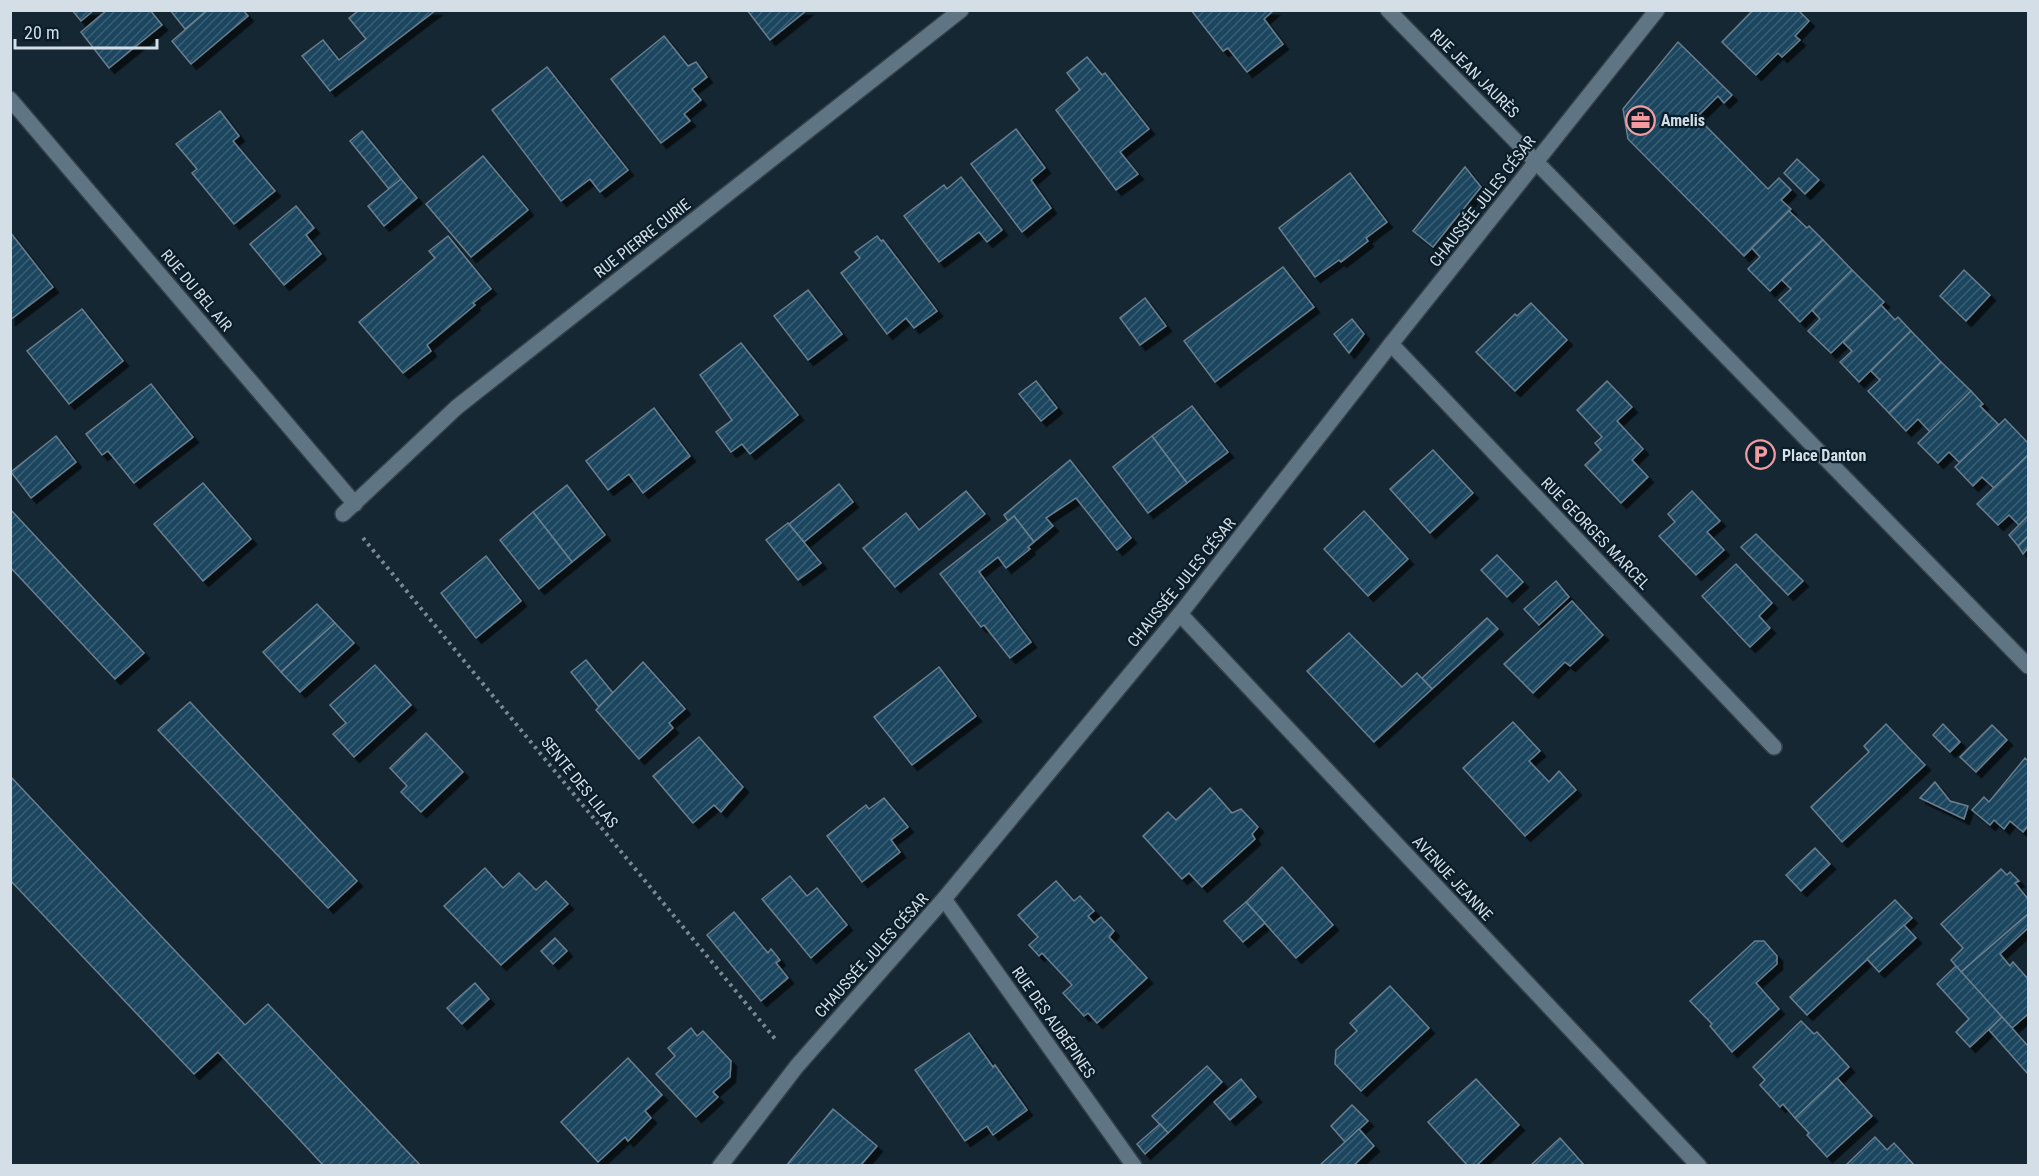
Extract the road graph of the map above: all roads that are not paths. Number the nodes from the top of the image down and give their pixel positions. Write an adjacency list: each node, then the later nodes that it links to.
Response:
1 (961, 10): 7 (street, RUE PIERRE CURIE)
2 (1388, 10): 5 (street, RUE JEAN JAURÈS)
3 (1657, 10): 5 (street, CHAUSSÉE JULES CÉSAR)
4 (10, 99): 7 (street, RUE DU BEL AIR)
5 (1536, 161): 6 (street, CHAUSSÉE JULES CÉSAR); 9 (street)
6 (1391, 344): 8 (street, CHAUSSÉE JULES CÉSAR); 10 (street, RUE GEORGES MARCEL)
7 (349, 509)
8 (1180, 614): 11 (street, CHAUSSÉE JULES CÉSAR); 14 (street, AVENUE JEANNE)
9 (2028, 666)
10 (1774, 747)
11 (944, 899): 12 (street, CHAUSSÉE JULES CÉSAR); 13 (street, RUE DES AUBÉPINES)
12 (720, 1166)
13 (1134, 1166)
14 (1700, 1166)

